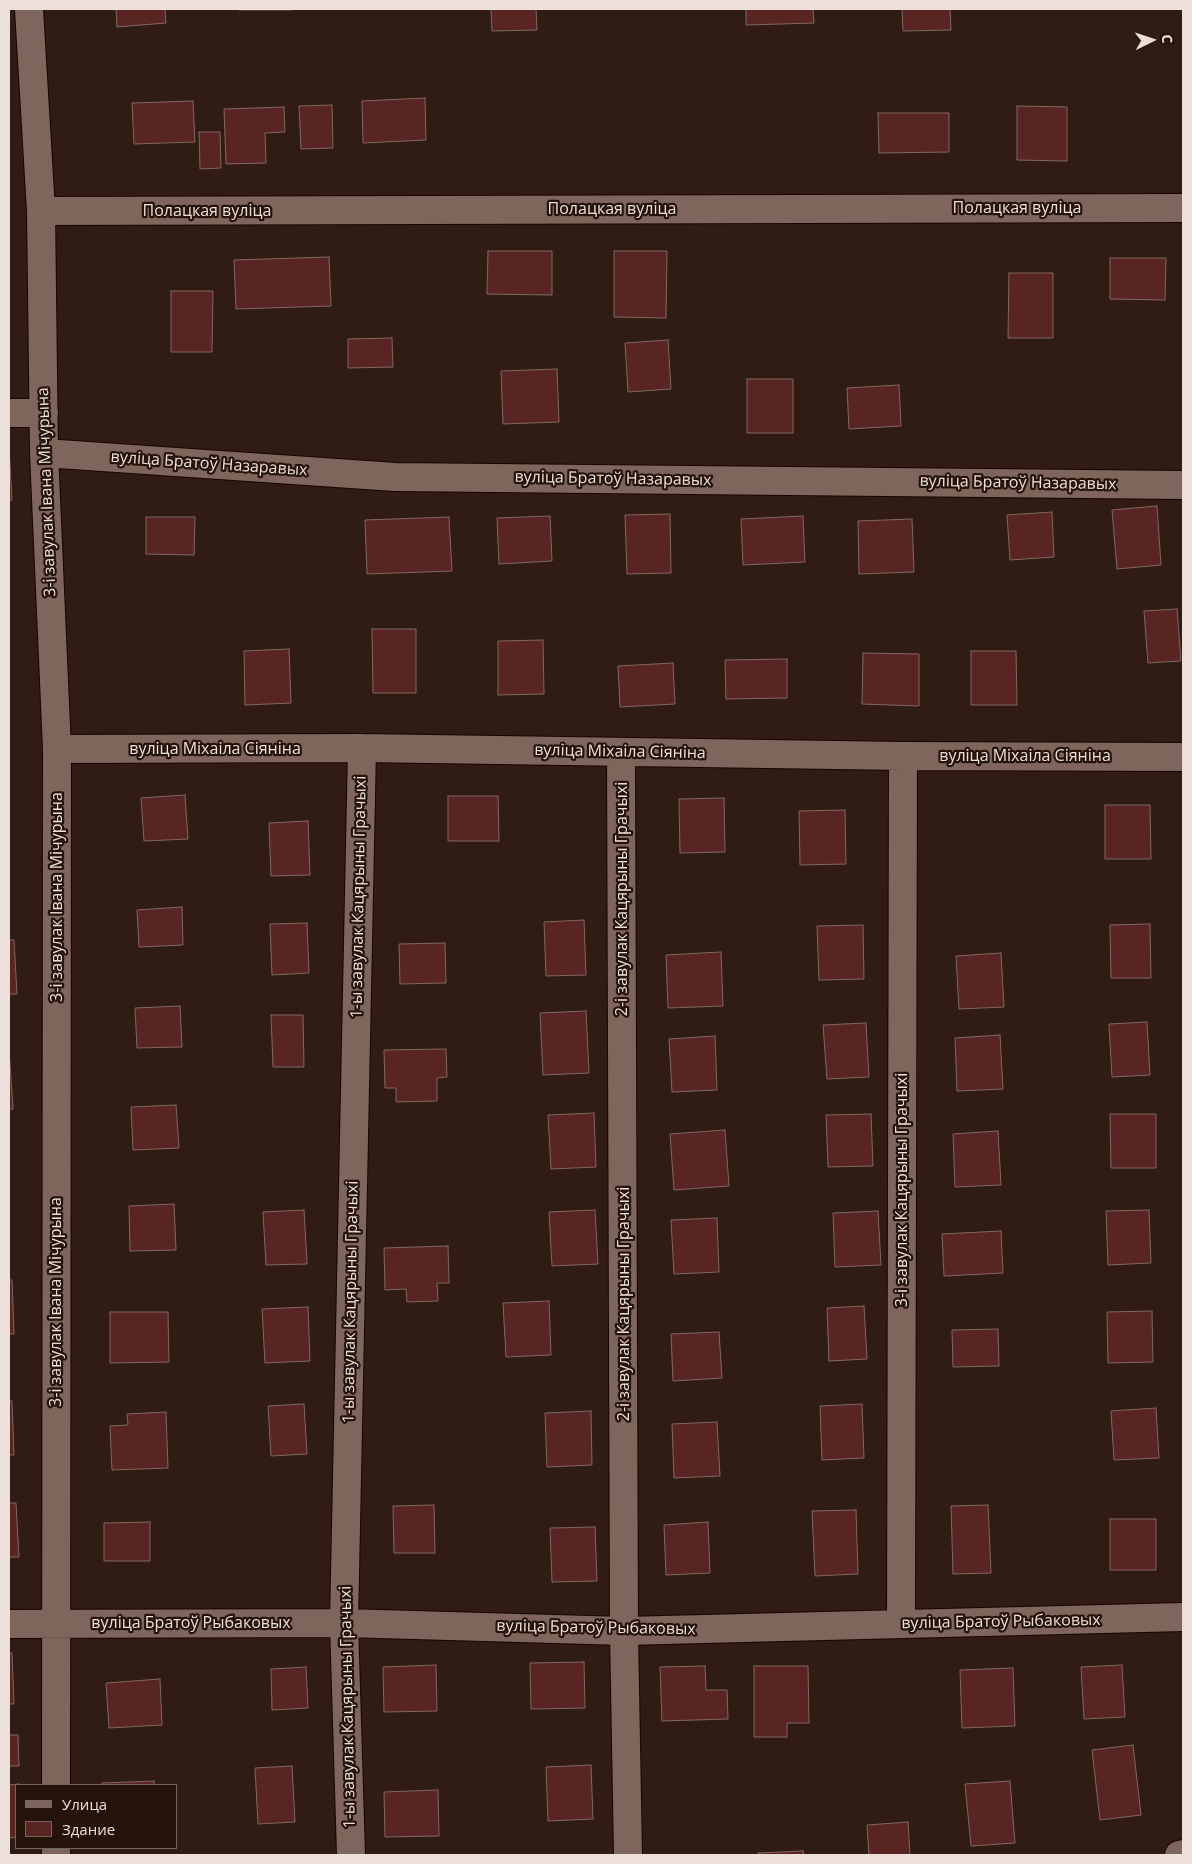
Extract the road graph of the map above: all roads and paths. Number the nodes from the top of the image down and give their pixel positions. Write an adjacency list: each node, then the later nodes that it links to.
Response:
1 (29, 9): 3 (street, 3-і завулак Івана Мічурына)
2 (1183, 208): 3 (street, Полацкая вуліца)
3 (41, 211): 5 (street, 3-і завулак Івана Мічурына)
4 (9, 413): 5 (street)
5 (44, 413): 6 (street, 3-і завулак Івана Мічурына)
6 (44, 453): 7 (street, вуліца Братоў Назаравых); 9 (street, 3-і завулак Івана Мічурына)
7 (1183, 485)
8 (362, 748): 9 (street, вуліца Міхаіла Сіяніна); 10 (street, вуліца Міхаіла Сіяніна); 15 (street, 1-ы завулак Кацярыны Грачыхі)
9 (57, 749): 14 (street, 3-і завулак Івана Мічурына)
10 (621, 752): 11 (street, вуліца Міхаіла Сіяніна); 18 (street, 2-і завулак Кацярыны Грачыхі)
11 (903, 756): 12 (street, вуліца Міхаіла Сіяніна); 17 (street, 3-і завулак Кацярыны Грачыхі)
12 (1183, 757)
13 (1183, 1617): 17 (street, вуліца Братоў Рыбаковых)
14 (56, 1623): 15 (street, вуліца Братоў Рыбаковых); 16 (street, вуліца Братоў Рыбаковых); 19 (street, 3-і завулак Івана Мічурына)
15 (344, 1623): 18 (street, вуліца Братоў Рыбаковых); 21 (street, 1-ы завулак Кацярыны Грачыхі)
16 (9, 1624)
17 (901, 1624): 18 (street, вуліца Братоў Рыбаковых)
18 (624, 1631): 22 (street, 2-і завулак Кацярыны Грачыхі)
19 (56, 1784)
20 (1183, 1854): 23 (street)
21 (351, 1855)
22 (628, 1855)
23 (1179, 1855)

